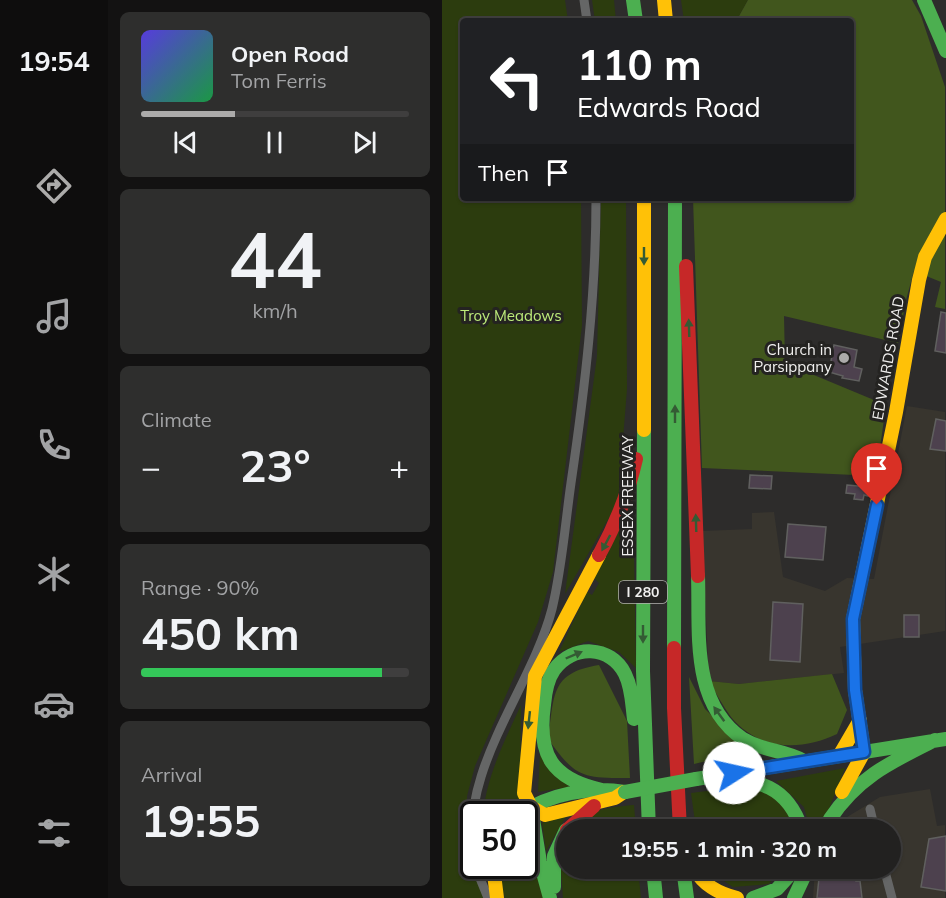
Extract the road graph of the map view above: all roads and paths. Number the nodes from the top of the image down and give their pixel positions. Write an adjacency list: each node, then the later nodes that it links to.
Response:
1 (584, 0): 5 (street)
2 (634, 0): 6 (main road)
3 (664, 0): 7 (main road)
4 (924, 0): 8 (main road)
5 (587, 18)
6 (636, 18)
7 (666, 18)
8 (946, 51)
9 (596, 201): 23 (street)
10 (644, 201): 14 (main road, ESSEX FREEWAY / I 280, one-way to 14)
11 (675, 201): 31 (main road, I 280, one-way to 11)
12 (682, 201): 20 (main road, one-way to 12)
13 (946, 219): 15 (main road, EDWARDS ROAD)
14 (644, 407): 24 (main road, one-way to 24); 30 (main road, ESSEX FREEWAY / I 280, one-way to 30)
15 (860, 720): 18 (main road, EDWARDS ROAD); 19 (main road)
16 (541, 723): 22 (main road); 25 (main road); 29 (main road, one-way to 29)
17 (940, 740): 18 (main road); 34 (main road)
18 (864, 752): 19 (main road); 33 (main road)
19 (839, 756): 20 (main road)
20 (804, 761): 21 (main road)
21 (715, 777): 22 (main road, bridge); 32 (main road)
22 (603, 795): 26 (main road); 28 (main road)
23 (475, 801)
24 (524, 801)
25 (527, 801)
26 (538, 805)
27 (870, 809): 35 (street)
28 (578, 819)
29 (642, 819)
30 (648, 819)
31 (679, 819)
32 (799, 819)
33 (830, 819)
34 (831, 819)
35 (872, 819)
36 (556, 852): 48 (main road)
37 (538, 855): 48 (main road)
38 (480, 879): 46 (street)
39 (495, 879): 47 (main road)
40 (654, 879): 49 (main road)
41 (684, 879): 50 (main road)
42 (700, 879): 51 (main road)
43 (786, 879): 52 (main road)
44 (803, 879): 53 (main road)
45 (887, 879): 54 (street)
46 (488, 898)
47 (497, 898)
48 (552, 898)
49 (656, 898)
50 (687, 898)
51 (737, 898)
52 (753, 898)
53 (794, 898)
54 (892, 898)

